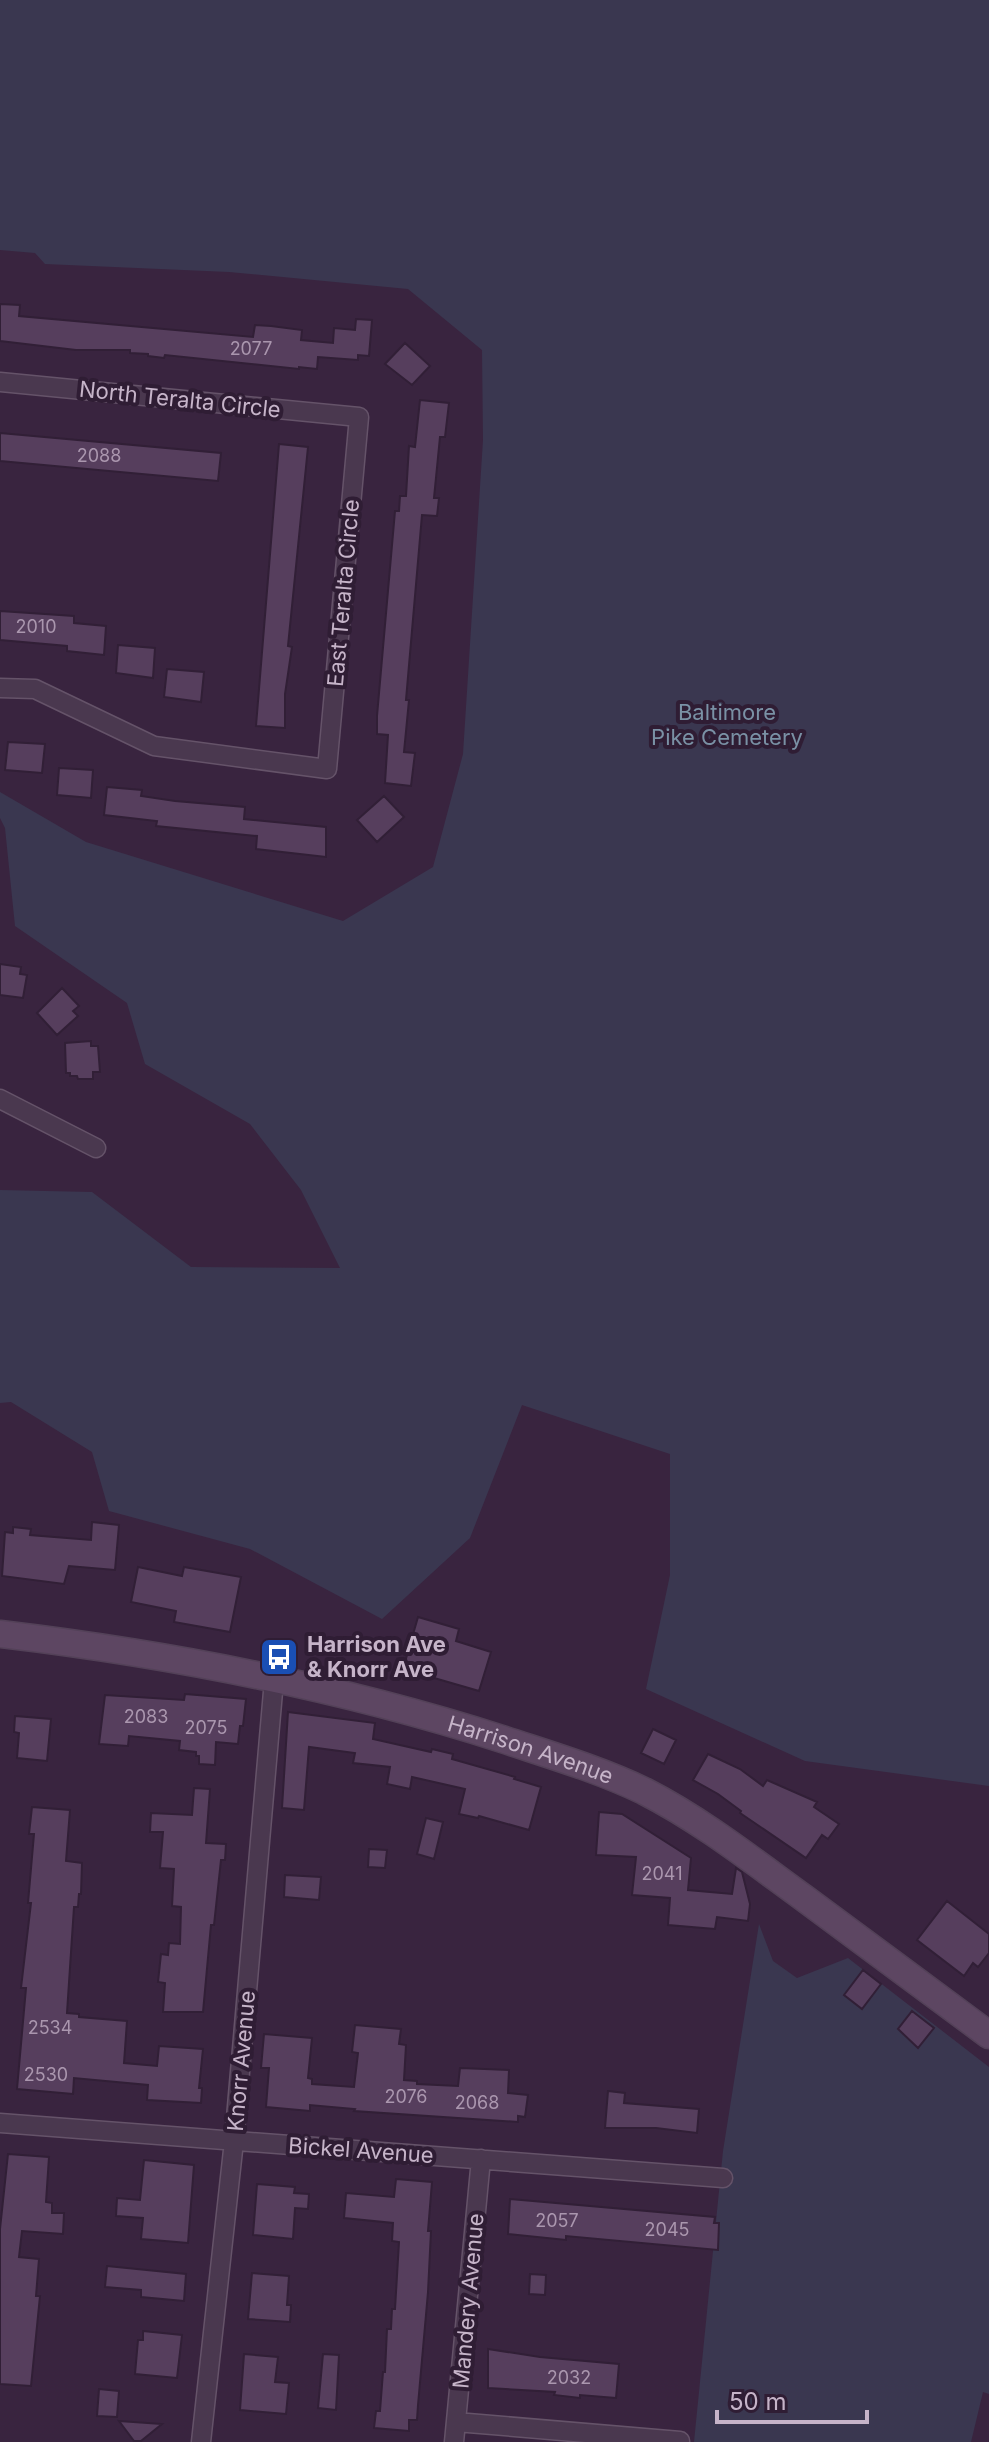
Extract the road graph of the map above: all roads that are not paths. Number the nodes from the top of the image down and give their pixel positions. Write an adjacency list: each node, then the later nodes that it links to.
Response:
1 (0, 382): 2 (street, North Teralta Circle)
2 (359, 417): 3 (street, East Teralta Circle)
3 (0, 688)
4 (0, 1099): 5 (street)
5 (96, 1148)
6 (0, 1634): 7 (main road, Harrison Avenue)
7 (274, 1680): 8 (main road, Harrison Avenue); 10 (street, Knorr Avenue)
8 (989, 2035)
9 (0, 2123): 10 (street, Bickel Avenue)
10 (234, 2141): 11 (street, Bickel Avenue); 15 (street, Knorr Avenue)
11 (481, 2159): 12 (street, Bickel Avenue); 13 (street, Mandery Avenue)
12 (723, 2178)
13 (456, 2422): 14 (street); 16 (street, Mandery Avenue)
14 (680, 2441)
15 (201, 2442)
16 (454, 2442)

